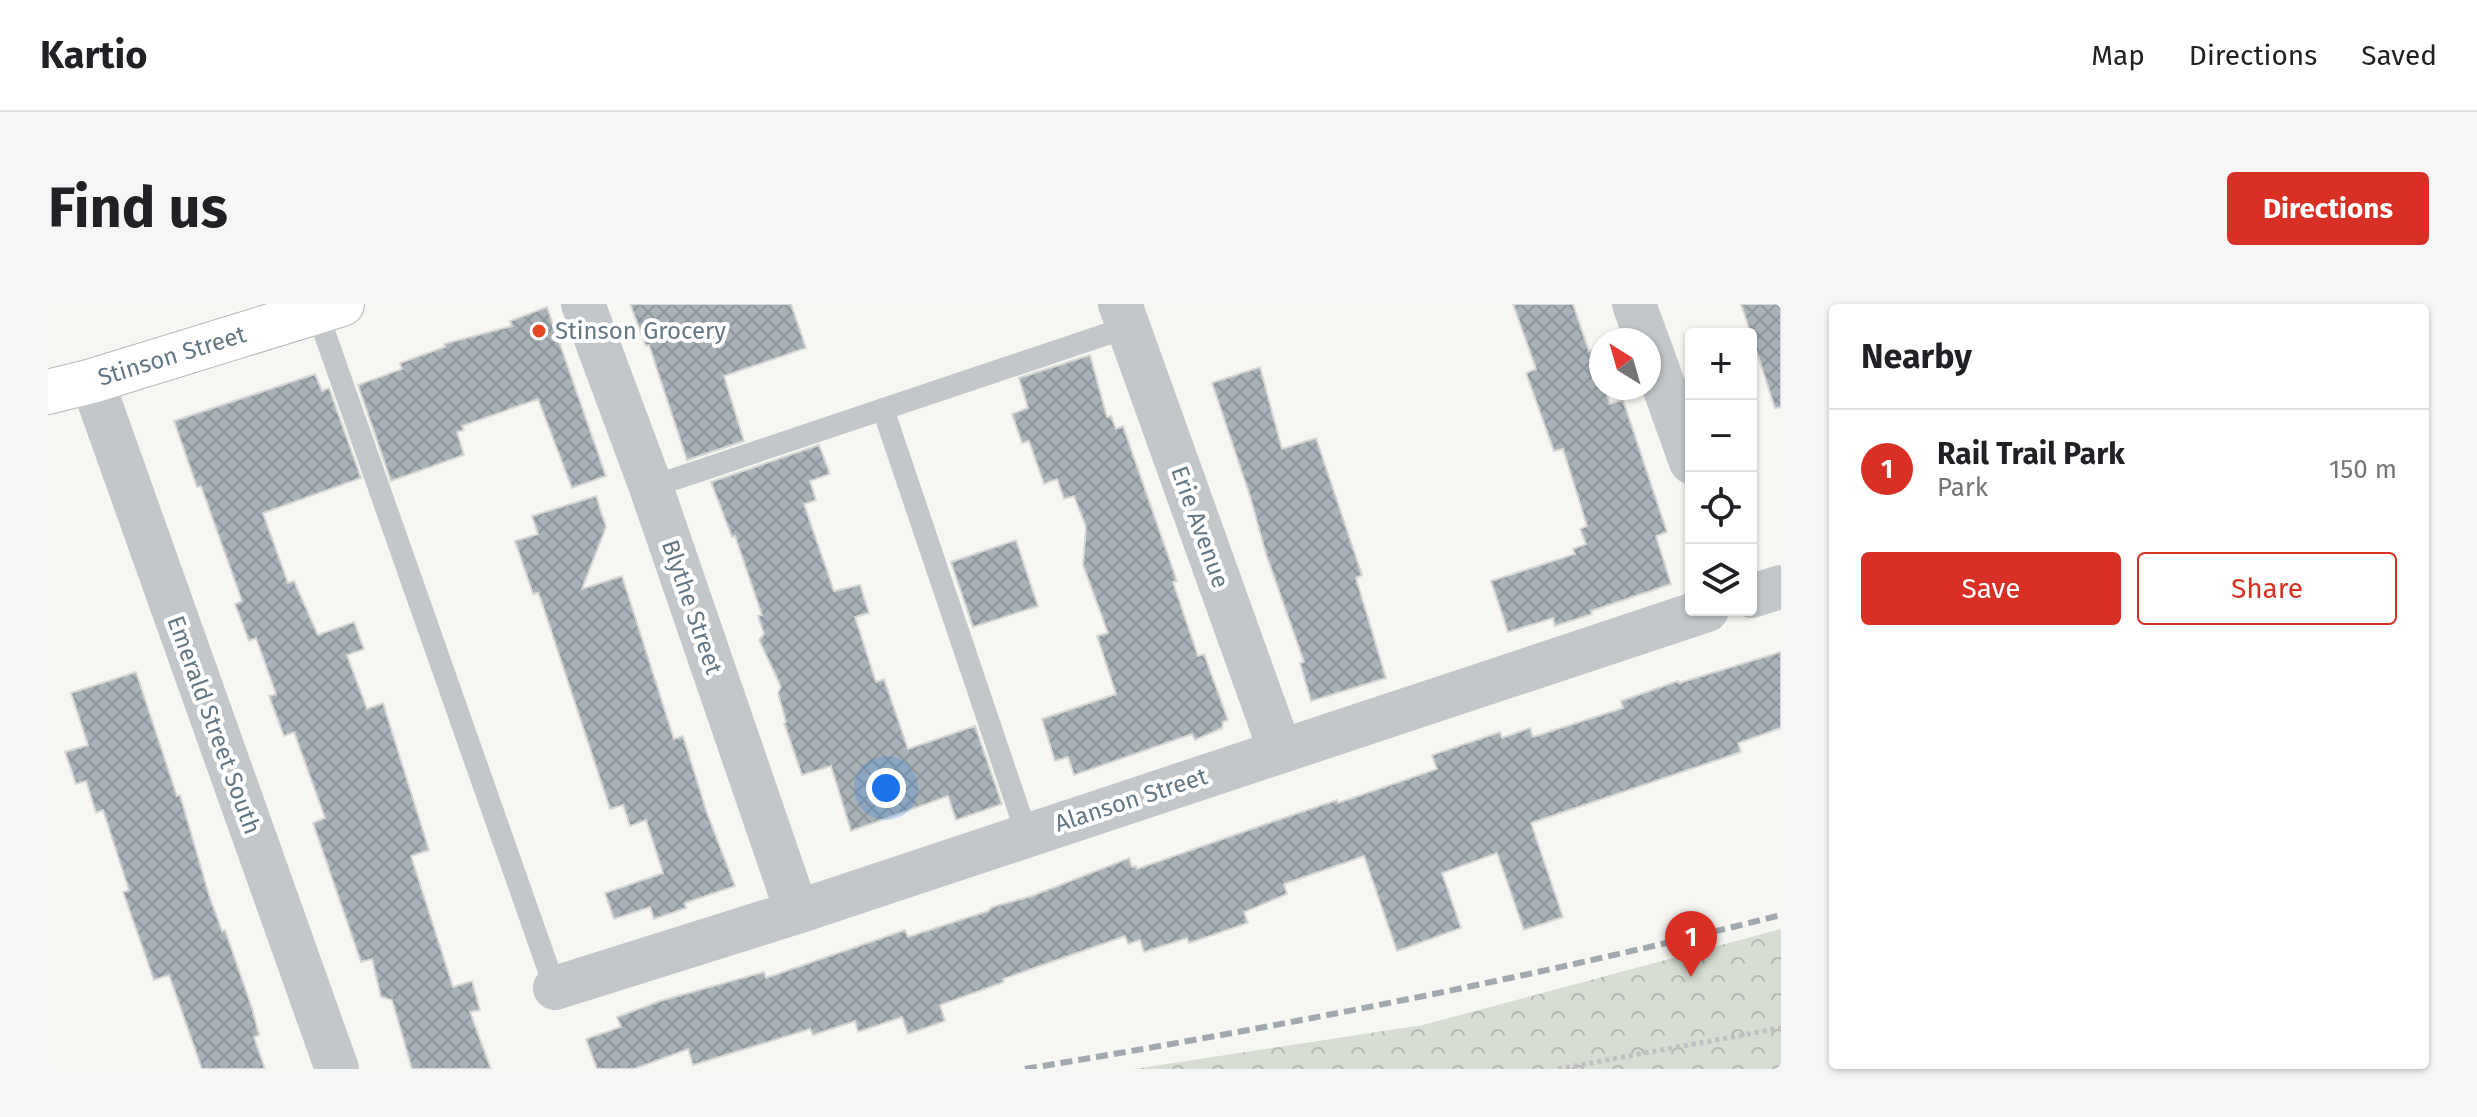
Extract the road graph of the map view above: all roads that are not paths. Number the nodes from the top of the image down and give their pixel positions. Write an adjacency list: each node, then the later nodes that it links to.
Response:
1 (583, 304): 11 (street, Blythe Street)
2 (1634, 304): 5 (street)
3 (325, 307): 7 (street, Stinson Street); 18 (lane)
4 (1124, 315): 9 (lane); 15 (street, Erie Avenue)
5 (1643, 328)
6 (1661, 378): 10 (street)
7 (92, 381): 8 (street, Stinson Street); 19 (street, Emerald Street South)
8 (48, 392)
9 (883, 409): 11 (lane); 16 (lane)
10 (1685, 445)
11 (651, 487): 17 (street, Blythe Street)
12 (1781, 587): 13 (street)
13 (1757, 594)
14 (1689, 616): 15 (street, Alanson Street)
15 (1280, 750): 16 (street, Alanson Street)
16 (1027, 835): 17 (street, Alanson Street)
17 (797, 912): 18 (street, Alanson Street)
18 (555, 988)
19 (337, 1069)

